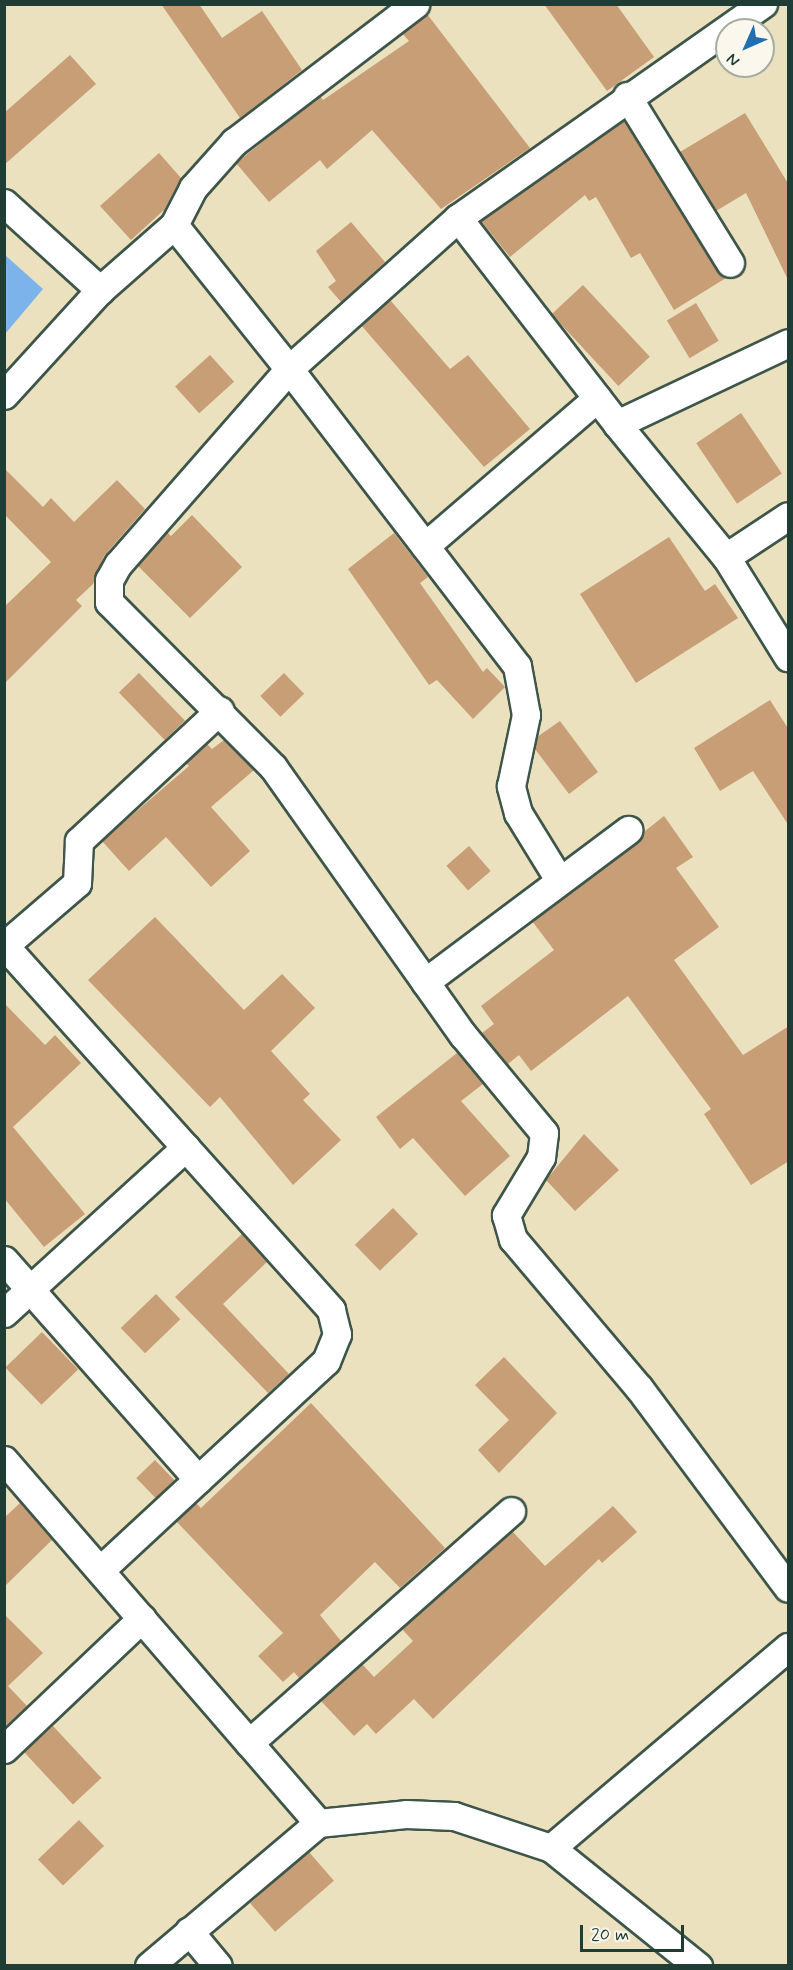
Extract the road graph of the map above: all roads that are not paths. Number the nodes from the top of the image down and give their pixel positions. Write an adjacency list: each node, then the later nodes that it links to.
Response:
1 (415, 4): 6 (street)
2 (763, 4): 3 (street)
3 (627, 96): 5 (street); 7 (street)
4 (4, 203): 8 (street)
5 (458, 218): 10 (street); 12 (street)
6 (174, 225): 8 (street); 10 (street)
7 (730, 263)
8 (100, 290): 11 (street)
9 (789, 343): 13 (street)
10 (289, 369): 15 (street); 18 (street)
11 (4, 395)
12 (597, 398): 13 (street); 15 (street)
13 (616, 424): 16 (street)
14 (789, 516): 16 (street)
15 (425, 546): 20 (street)
16 (726, 557): 17 (street)
17 (789, 657)
18 (220, 710): 21 (street); 22 (street)
19 (628, 830): 20 (street)
20 (558, 878): 22 (street)
21 (5, 945): 23 (street)
22 (425, 982): 31 (street)
23 (186, 1147): 25 (street); 28 (street)
24 (4, 1260): 25 (street)
25 (33, 1290): 26 (street); 28 (street)
26 (4, 1313)
27 (4, 1460): 30 (street)
28 (198, 1479): 30 (street)
29 (511, 1511): 34 (street)
30 (100, 1570): 32 (street)
31 (789, 1588)
32 (142, 1618): 34 (street); 35 (street)
33 (789, 1647): 37 (street)
34 (249, 1743): 36 (street)
35 (4, 1749)
36 (318, 1823): 37 (street); 38 (street)
37 (551, 1848): 41 (street)
38 (189, 1931): 39 (street); 40 (street)
39 (149, 1965)
40 (218, 1965)
41 (698, 1965)

